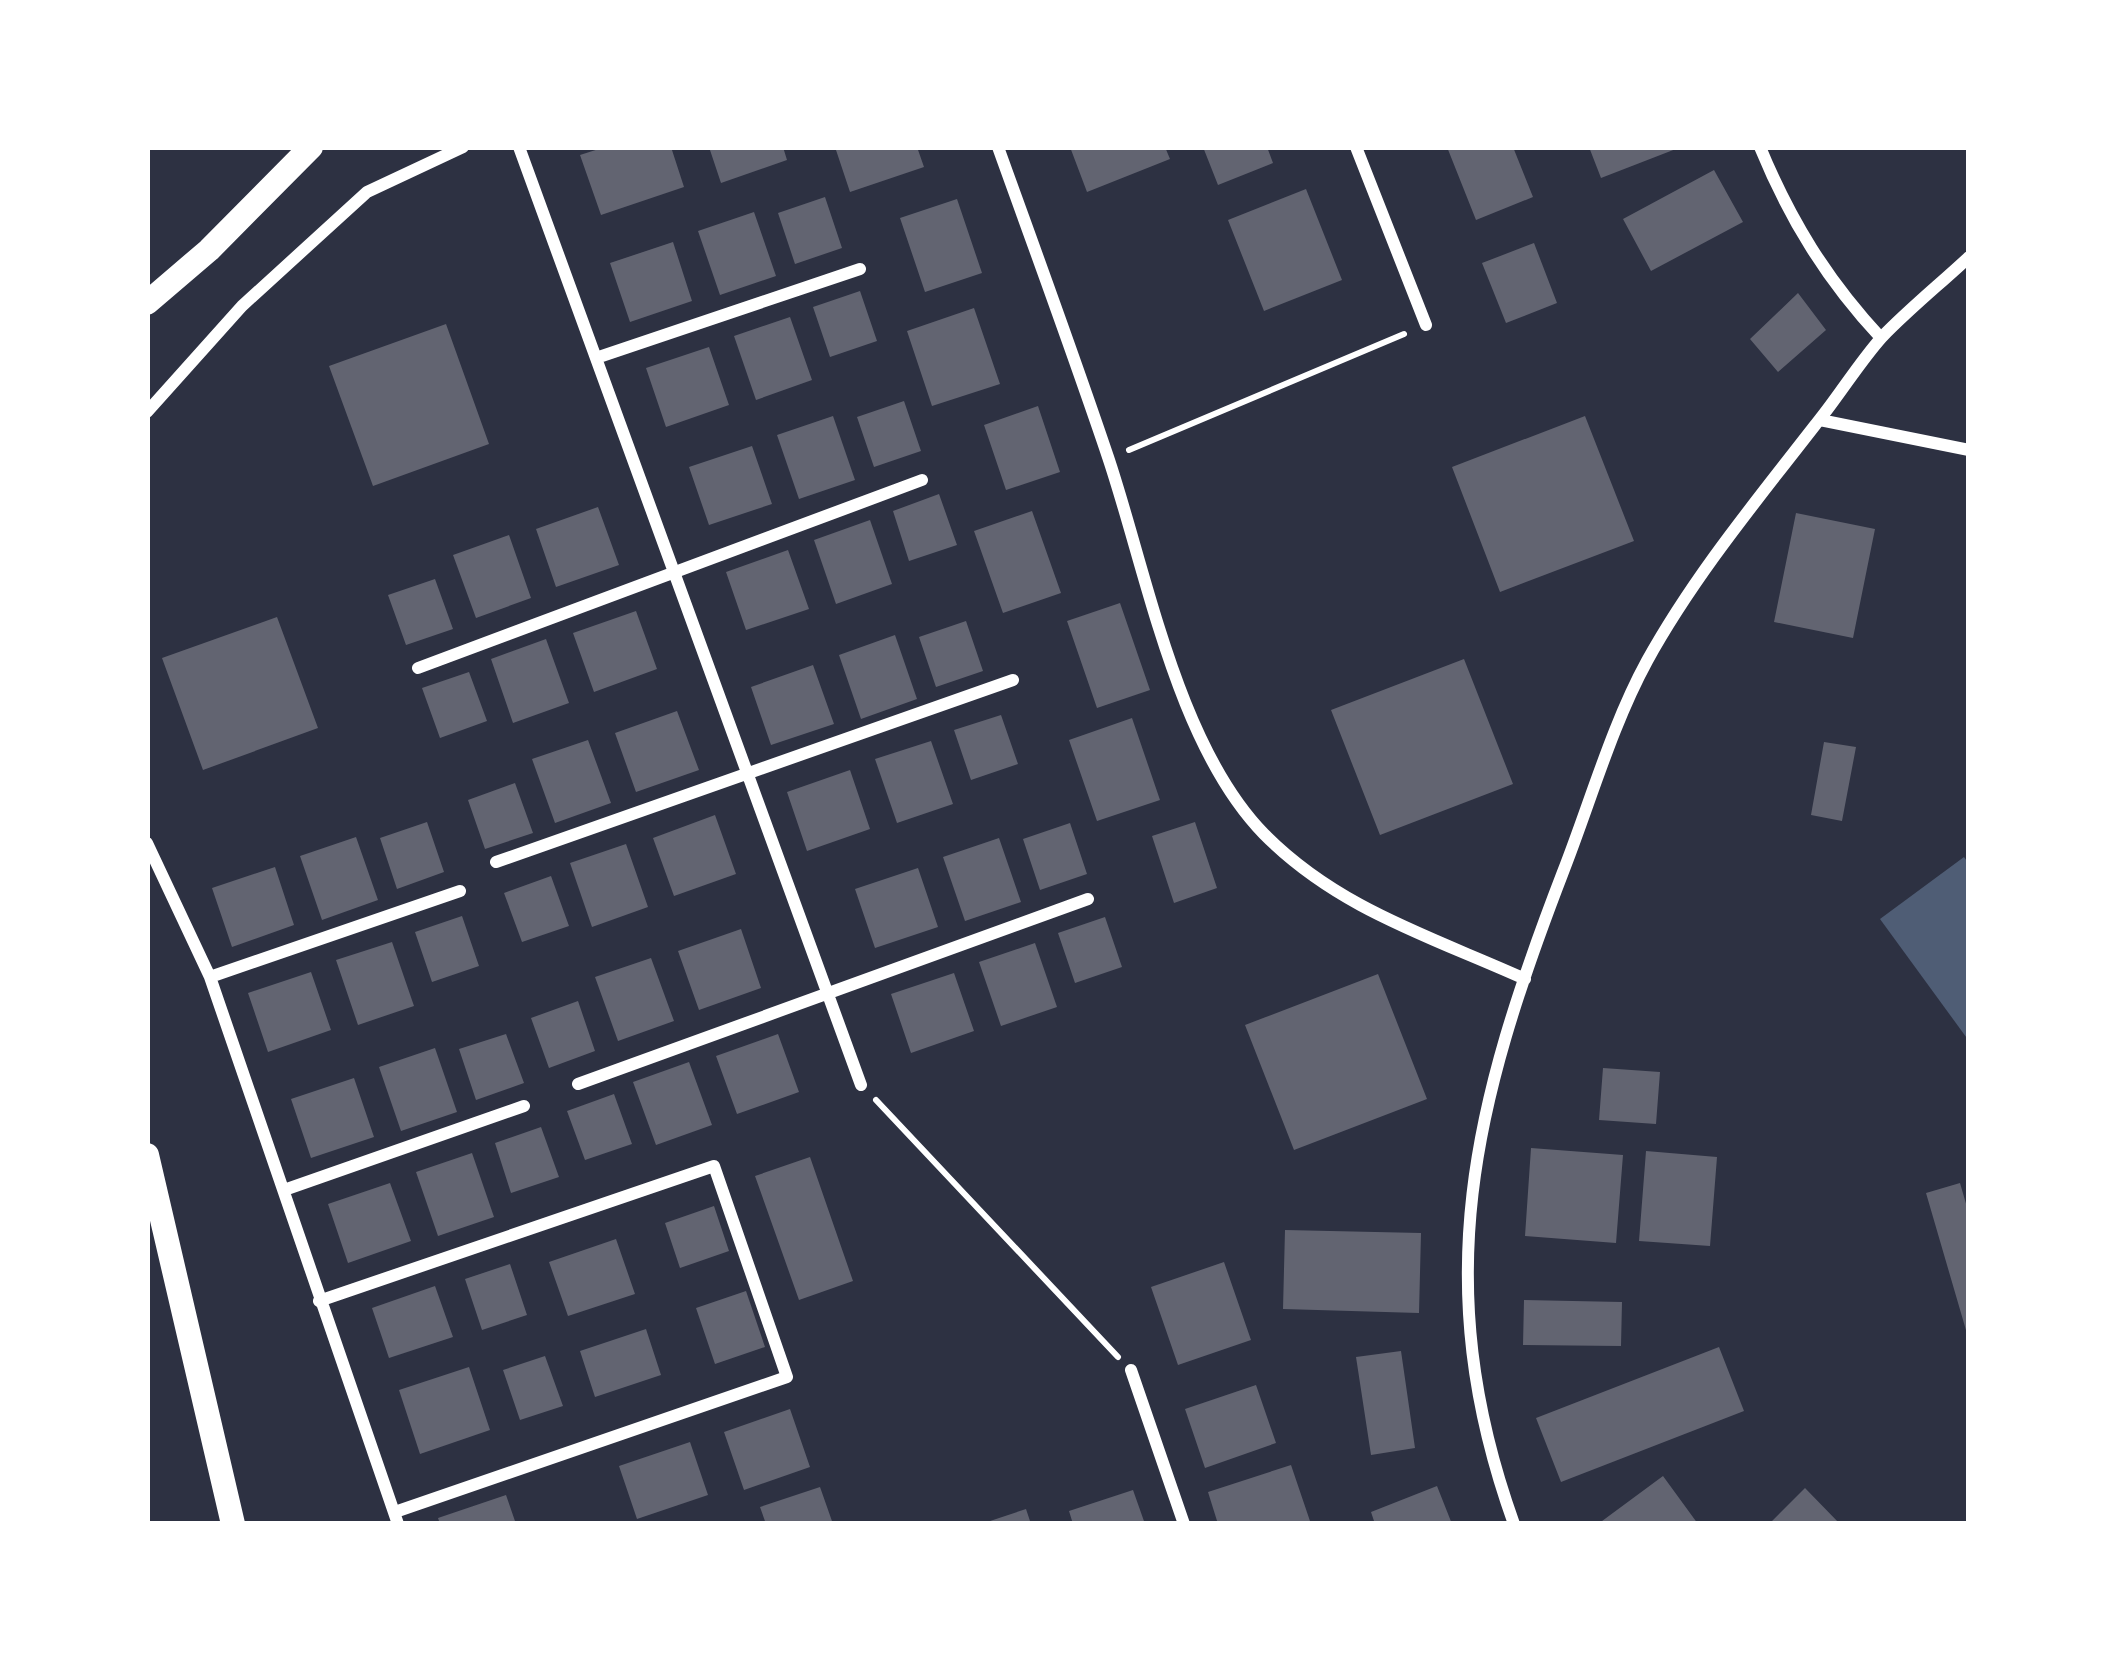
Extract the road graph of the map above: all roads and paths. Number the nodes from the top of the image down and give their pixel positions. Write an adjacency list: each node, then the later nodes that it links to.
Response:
1 (311, 147): 9 (main road)
2 (463, 147): 13 (street)
3 (519, 147): 12 (street)
4 (998, 147): 16 (street)
5 (1355, 147): 10 (street)
6 (1760, 147): 11 (street)
7 (1969, 257): 11 (street)
8 (860, 269): 12 (street)
9 (147, 303)
10 (1426, 325): 16 (path)
11 (1882, 338): 14 (street)
12 (596, 358): 18 (street)
13 (147, 412)
14 (1820, 420): 15 (street); 27 (street)
15 (1969, 450)
16 (1109, 459): 27 (street)
17 (922, 480): 18 (street)
18 (674, 572): 19 (street); 21 (street)
19 (418, 668)
20 (1013, 680): 21 (street)
21 (747, 773): 23 (street); 28 (street)
22 (147, 843): 26 (street)
23 (496, 862)
24 (460, 891): 26 (street)
25 (1088, 899): 28 (street)
26 (210, 977): 33 (street)
27 (1525, 979): 39 (street)
28 (827, 991): 29 (street); 30 (street)
29 (578, 1084)
30 (861, 1084): 35 (path)
31 (524, 1106): 33 (street)
32 (147, 1155): 37 (main road)
33 (287, 1190): 34 (street)
34 (320, 1301): 36 (street); 36 (street)
35 (1131, 1370): 38 (street)
36 (396, 1518)
37 (233, 1524)
38 (1184, 1524)
39 (1514, 1524)

